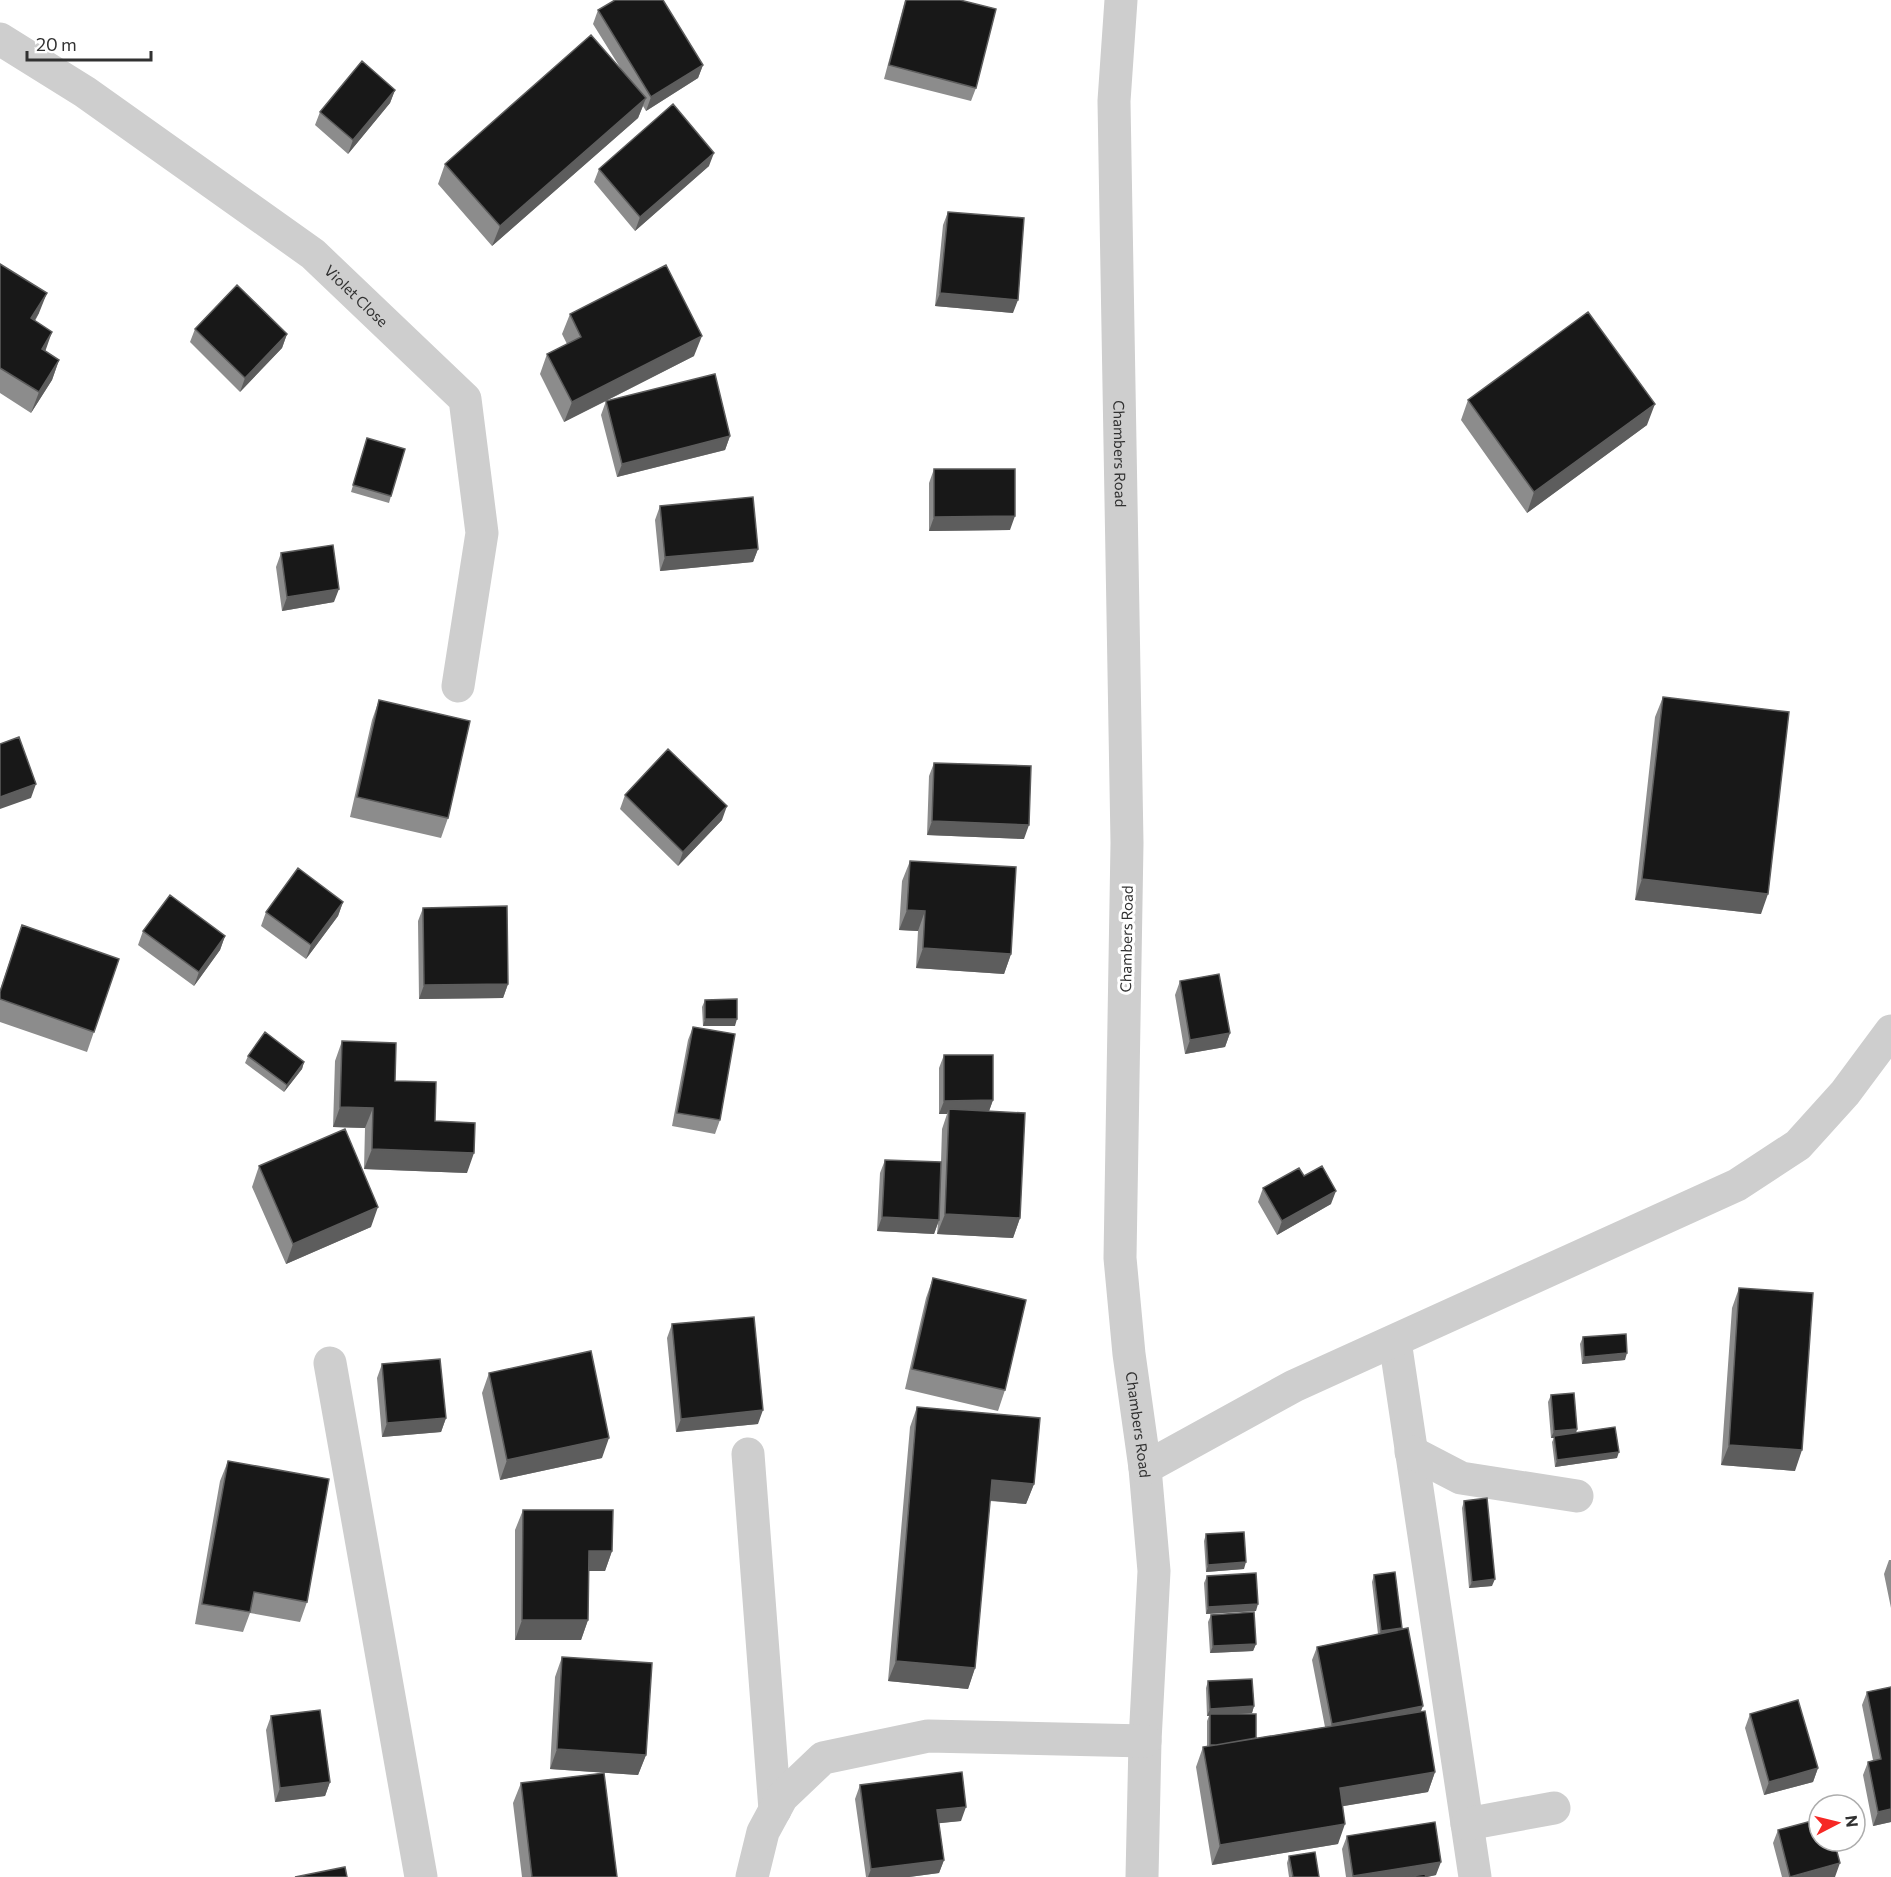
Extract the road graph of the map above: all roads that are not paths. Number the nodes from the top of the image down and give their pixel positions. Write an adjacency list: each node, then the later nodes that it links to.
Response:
1 (1121, 0): 9 (street, Chambers Road)
2 (0, 39): 3 (street, Violet Close)
3 (458, 686)
4 (1891, 1031): 5 (street)
5 (1395, 1341): 7 (street); 9 (street)
6 (330, 1364): 15 (street)
7 (1412, 1452): 10 (street); 14 (street)
8 (748, 1454): 13 (street)
9 (1145, 1468): 11 (street, Chambers Road)
10 (1576, 1496)
11 (1145, 1742): 13 (street); 17 (street, Chambers Road)
12 (1554, 1808): 14 (street)
13 (775, 1809): 16 (street)
14 (1467, 1824): 18 (street)
15 (422, 1877)
16 (752, 1877)
17 (1142, 1877)
18 (1475, 1877)

